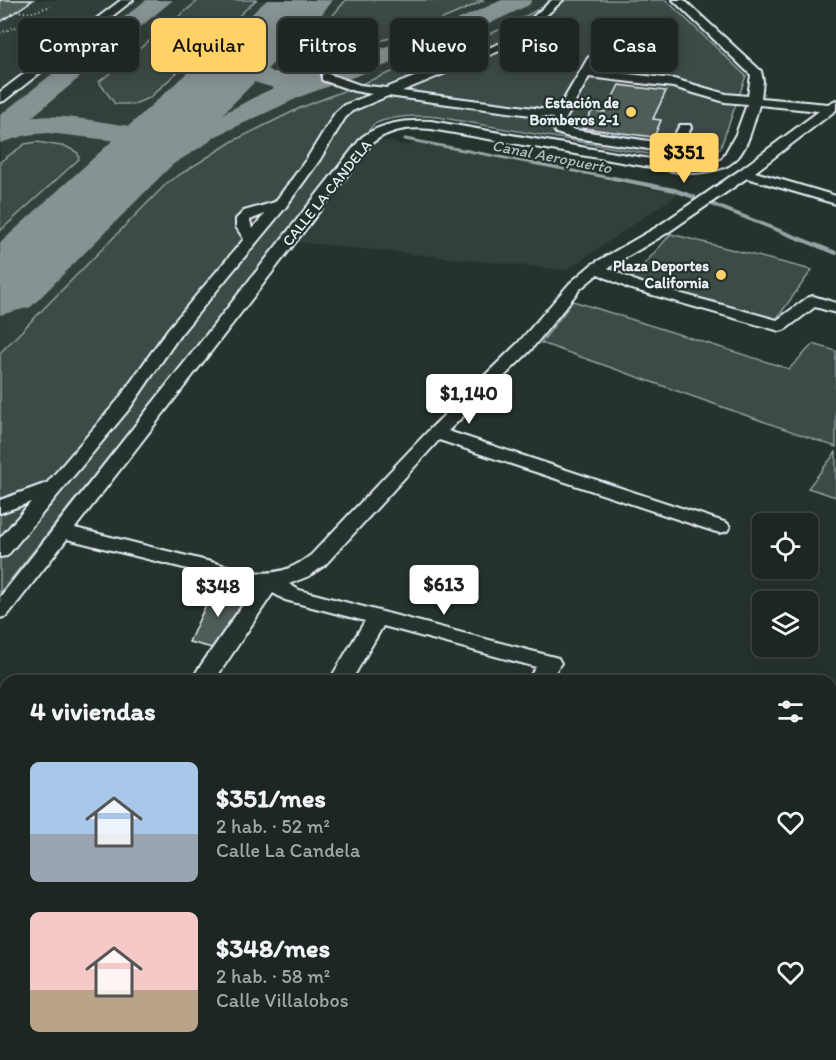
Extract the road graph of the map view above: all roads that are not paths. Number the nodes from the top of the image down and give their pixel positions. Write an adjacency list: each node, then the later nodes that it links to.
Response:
1 (128, 0): 8 (street)
2 (558, 0): 7 (street)
3 (678, 0): 9 (street, CALLE LA CANDELA)
4 (591, 63): 5 (street)
5 (586, 73): 9 (street); 11 (street)
6 (326, 77): 7 (street)
7 (385, 92): 11 (street); 18 (street)
8 (0, 98)
9 (754, 100): 10 (street); 21 (street, CALLE LA CANDELA)
10 (833, 106): 13 (street)
11 (561, 115): 12 (street)
12 (685, 128)
13 (745, 173): 14 (street); 15 (street)
14 (836, 200)
15 (596, 268): 16 (street); 17 (street)
16 (836, 308)
17 (436, 433): 20 (street); 23 (street)
18 (54, 487): 19 (street); 22 (street)
19 (0, 507)
20 (720, 527)
21 (62, 531): 23 (street); 24 (street, CALLE LA CANDELA)
22 (0, 551)
23 (270, 582): 25 (street); 26 (street)
24 (0, 611)
25 (377, 618): 27 (street); 28 (street)
26 (206, 675)
27 (344, 675)
28 (542, 675)

